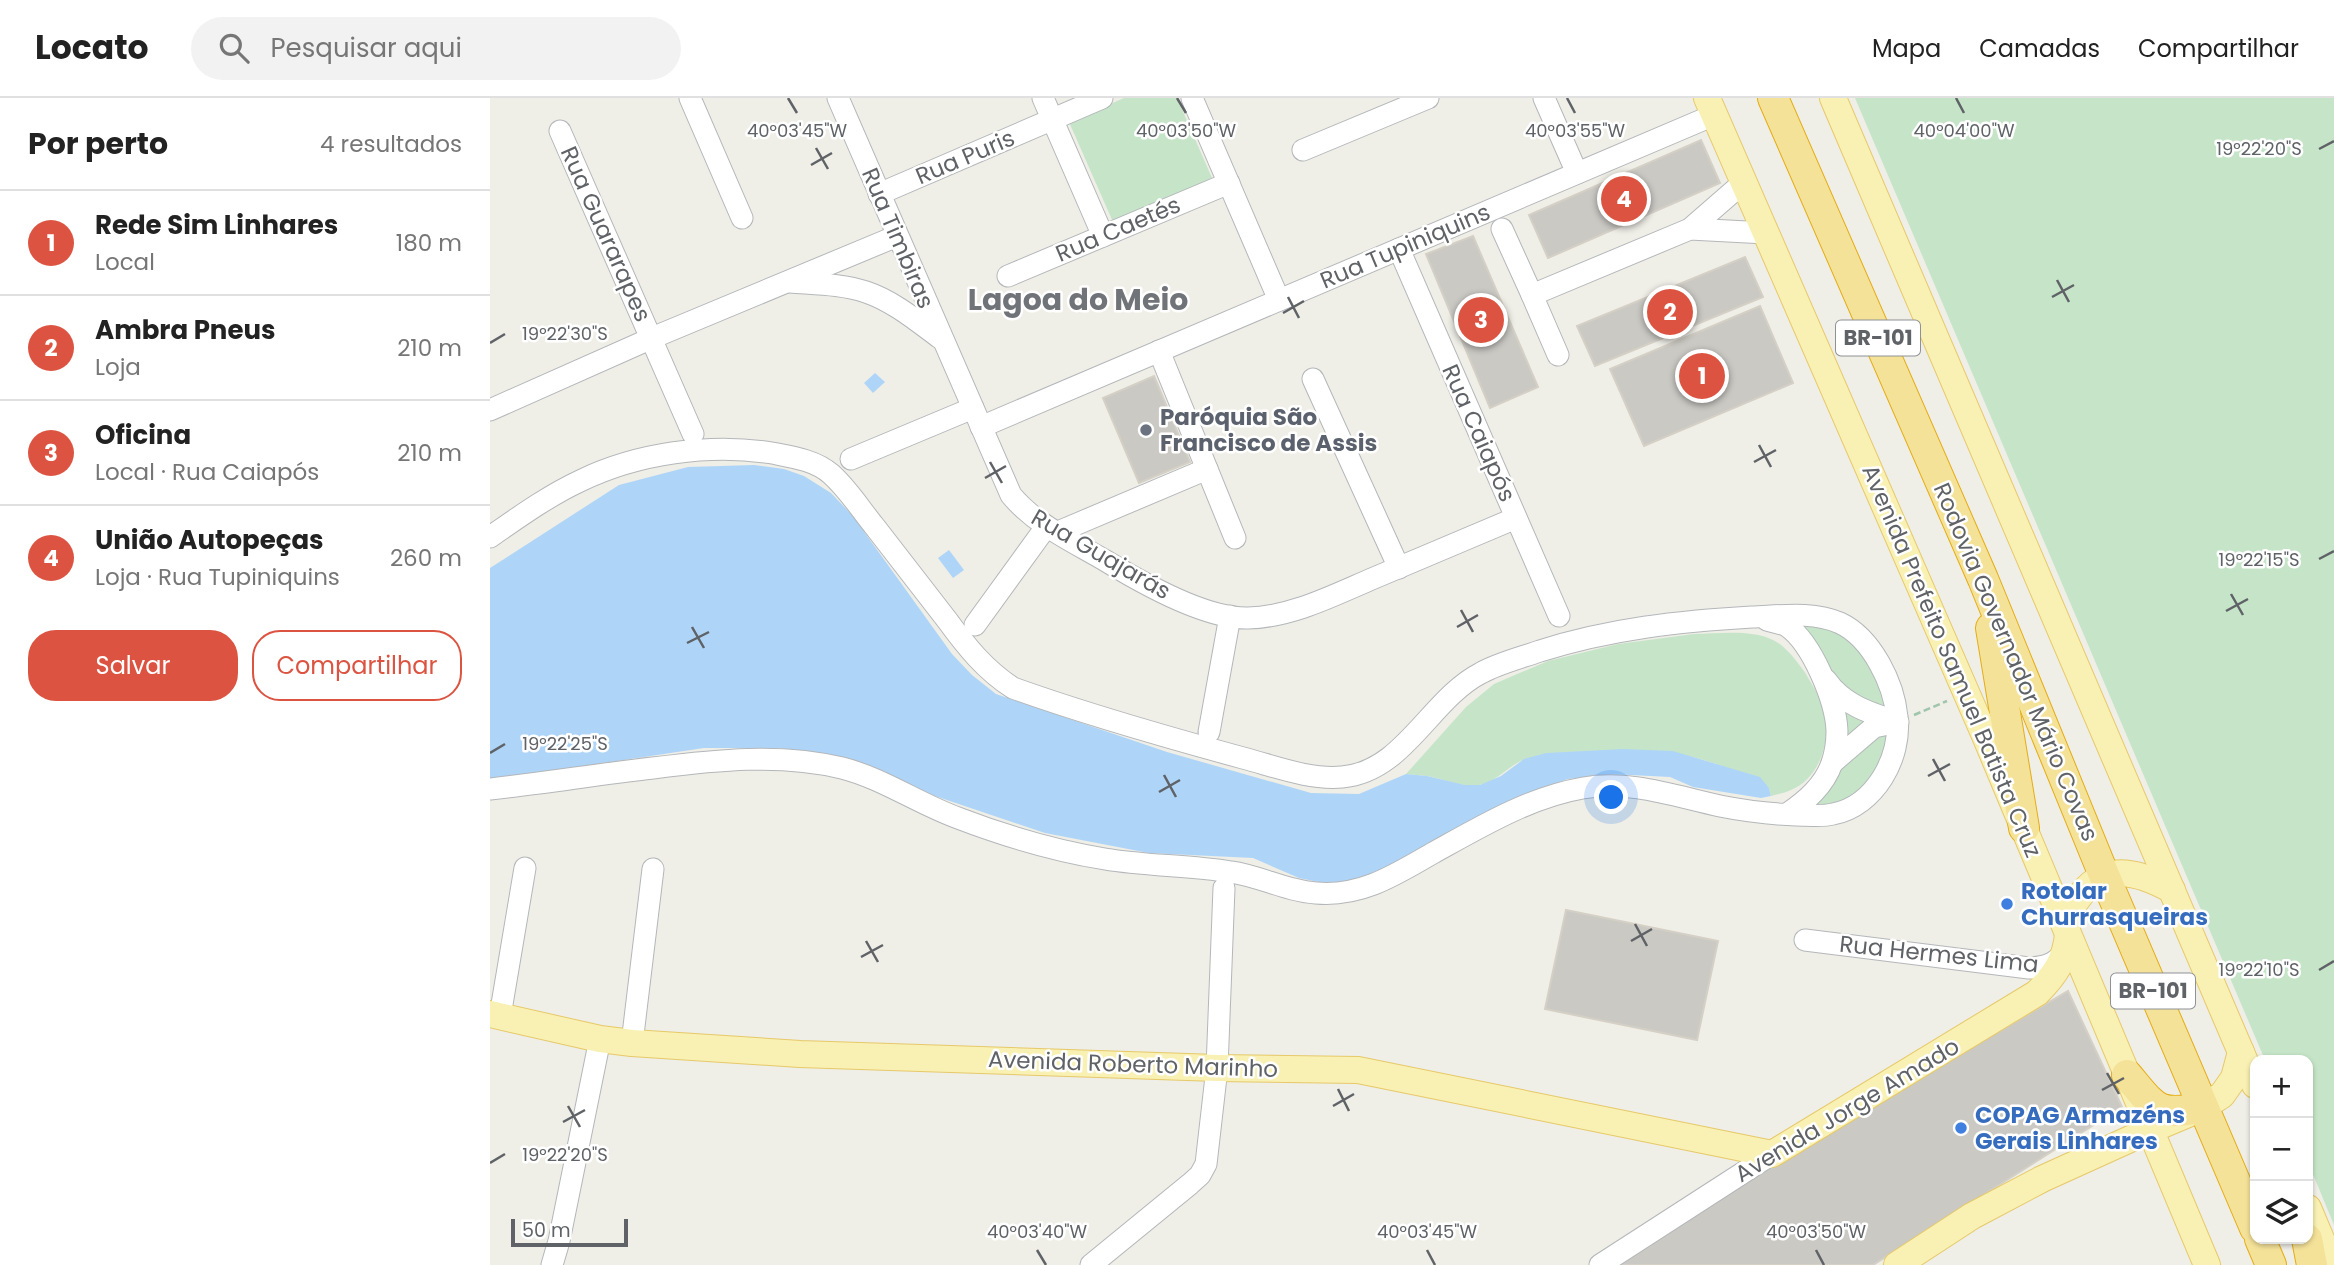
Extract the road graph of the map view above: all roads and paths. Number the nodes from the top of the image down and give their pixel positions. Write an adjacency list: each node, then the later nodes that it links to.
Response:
1 (690, 98): 18 (street)
2 (838, 98): 17 (street, Rua Timbiras)
3 (1042, 98): 11 (street)
4 (1101, 98): 11 (street, Rua Puris)
5 (1192, 98): 16 (street)
6 (1428, 98): 13 (street)
7 (1544, 98): 14 (street)
8 (1773, 98): 44 (highway, Rodovia Governador Mário Covas / BR-101)
9 (1833, 98): 61 (main road)
10 (1711, 106): 14 (street, Rua Tupiniquins); 15 (main road, Avenida Prefeito Samuel Batista Cruz)
11 (1051, 119): 17 (street, Rua Puris); 23 (street)
12 (560, 131): 29 (street, Rua Guararapes)
13 (1303, 150)
14 (1577, 173): 24 (street, Rua Tupiniquins)
15 (1744, 182): 20 (street); 21 (main road, Avenida Prefeito Samuel Batista Cruz)
16 (1229, 183): 23 (street, Rua Caetés); 28 (street)
17 (879, 194): 22 (street, Rua Timbiras)
18 (742, 218)
19 (1502, 229): 27 (street)
20 (1690, 229): 21 (street); 27 (street)
21 (1766, 233): 56 (main road, Avenida Prefeito Samuel Batista Cruz)
22 (897, 236): 26 (street); 30 (street, Rua Timbiras)
23 (1103, 236): 25 (street, Rua Caetés)
24 (1399, 249): 28 (street, Rua Tupiniquins); 39 (street, Rua Caiapós)
25 (1008, 276)
26 (786, 282): 29 (street); 30 (street)
27 (1532, 295): 32 (street)
28 (1279, 300): 31 (street, Rua Tupiniquins)
29 (652, 338): 34 (street); 36 (street, Rua Guararapes)
30 (942, 339): 35 (street, Rua Guajarás)
31 (1159, 351): 35 (street, Rua Tupiniquins); 38 (street)
32 (1558, 355)
33 (1312, 379): 43 (street)
34 (490, 410)
35 (976, 417): 37 (street, Rua Tupiniquins); 40 (street, Rua Guajarás)
36 (693, 434)
37 (851, 459)
38 (1207, 469): 40 (street); 42 (street)
39 (1516, 518): 43 (street, Rua Guajarás); 46 (street, Rua Caiapós)
40 (1052, 530): 45 (street, Rua Guajarás); 48 (street)
41 (490, 537): 47 (street)
42 (1235, 538)
43 (1399, 568): 45 (street, Rua Guajarás)
44 (1983, 579): 56 (highway); 59 (highway, Rodovia Governador Mário Covas / BR-101)
45 (1230, 616): 52 (street)
46 (1559, 616)
47 (1758, 617): 49 (street); 51 (street)
48 (975, 625)
49 (1818, 669): 51 (street); 53 (street)
50 (1955, 698): 51 (path)
51 (1898, 722): 53 (street); 55 (street)
52 (1209, 732)
53 (1832, 763): 55 (street)
54 (490, 789): 55 (street)
55 (1787, 814)
56 (2024, 828): 62 (main road, Avenida Prefeito Samuel Batista Cruz)
57 (525, 868): 64 (street)
58 (653, 869): 66 (street)
59 (2104, 875): 61 (main road); 62 (main road, Avenida Jorge Amado); 71 (highway, Rodovia Governador Mário Covas / BR-101)
60 (1224, 888): 68 (street)
61 (2172, 890): 67 (main road)
62 (2066, 935): 63 (street, Rua Hermes Lima); 70 (main road, Avenida Prefeito Samuel Batista Cruz); 73 (main road, Avenida Jorge Amado)
63 (1805, 940)
64 (495, 1015): 65 (main road, Avenida Roberto Marinho)
65 (600, 1039): 66 (main road, Avenida Roberto Marinho); 79 (street)
66 (632, 1043): 68 (main road, Avenida Roberto Marinho)
67 (2241, 1052): 69 (main road); 71 (main road)
68 (1217, 1068): 73 (main road, Avenida Roberto Marinho); 78 (street)
69 (2250, 1073)
70 (2127, 1074): 71 (highway); 72 (main road, Avenida Prefeito Samuel Batista Cruz)
71 (2202, 1108): 72 (main road); 74 (highway, Rodovia Governador Mário Covas / BR-101)
72 (2150, 1129): 81 (main road); 82 (main road, Avenida Prefeito Samuel Batista Cruz)
73 (1772, 1154): 80 (street, Avenida Jorge Amado)
74 (2250, 1217)
75 (2313, 1220): 85 (main road)
76 (2262, 1244): 83 (highway)
77 (2308, 1244): 84 (highway)
78 (1100, 1262)
79 (552, 1265)
80 (1600, 1265)
81 (1897, 1265)
82 (2207, 1265)
83 (2272, 1265)
84 (2312, 1265)
85 (2332, 1265)

